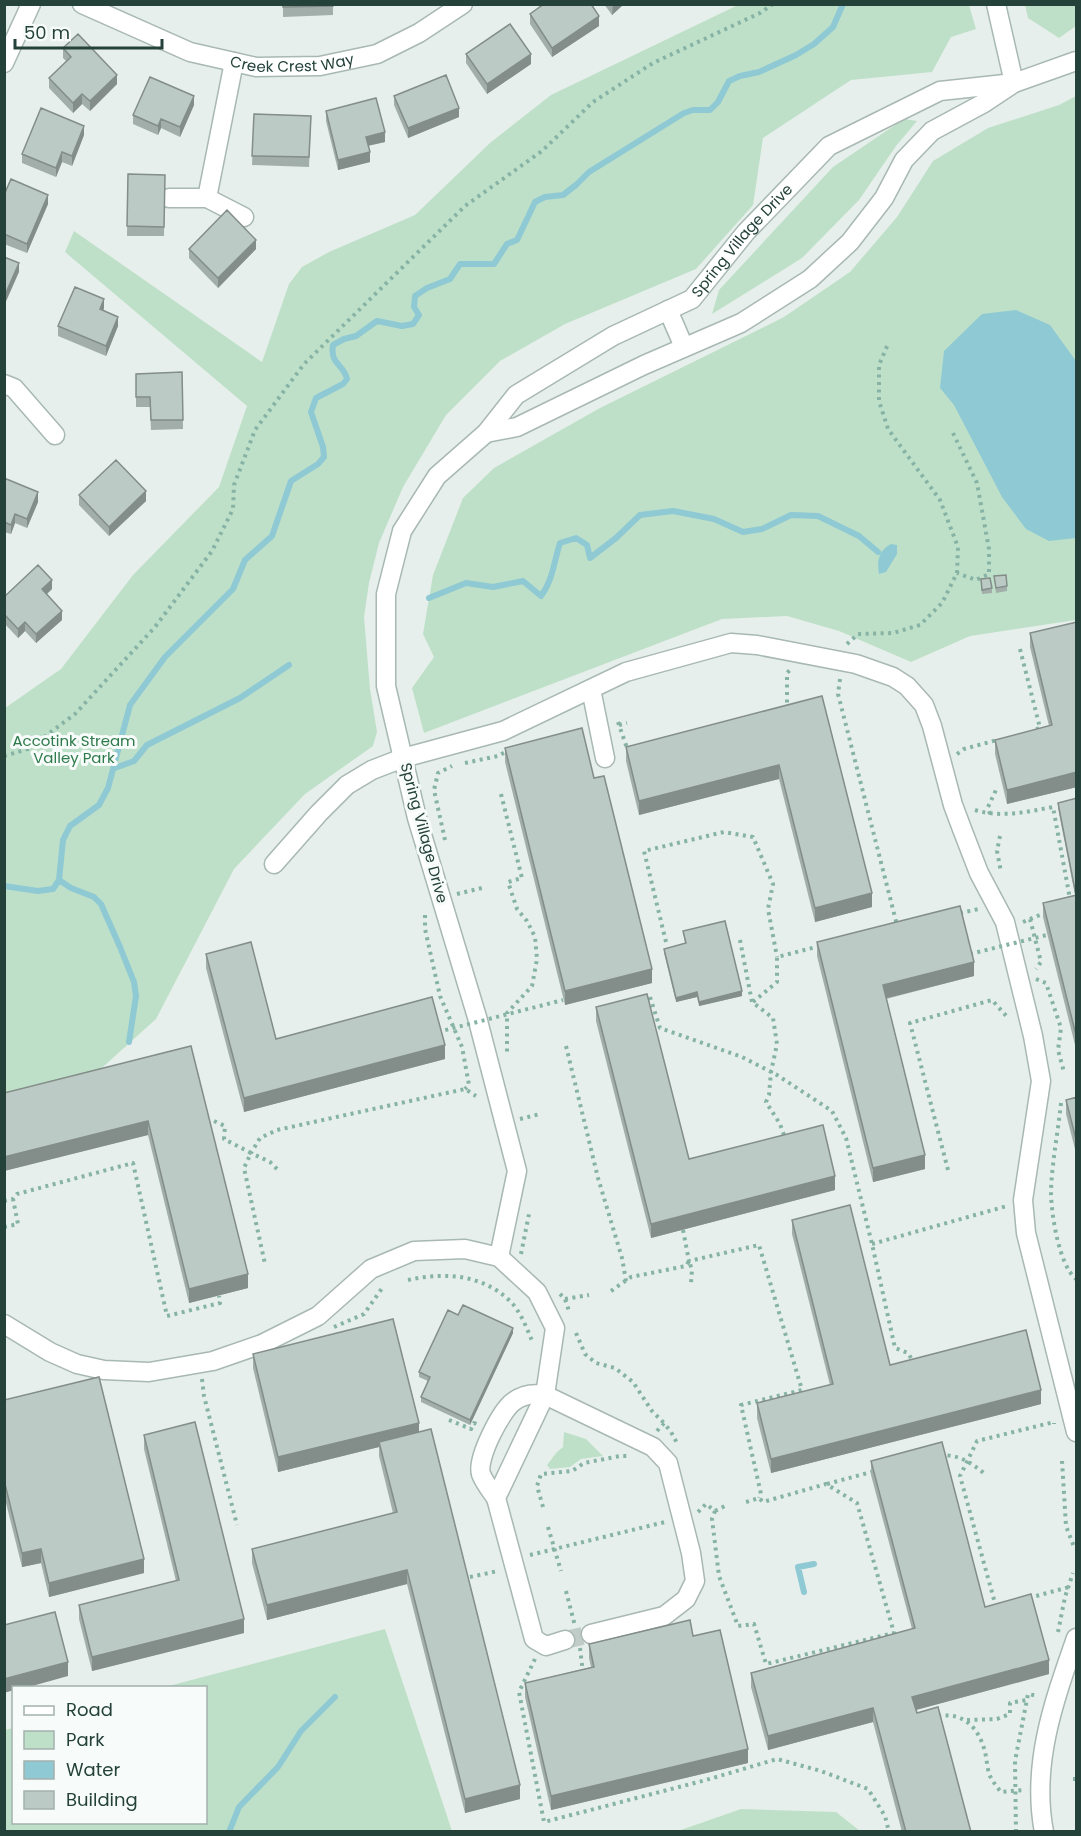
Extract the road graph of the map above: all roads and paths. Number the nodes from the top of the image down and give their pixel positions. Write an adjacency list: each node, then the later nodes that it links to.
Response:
1 (31, 4): 8 (street)
2 (82, 4): 7 (street, Creek Crest Way)
3 (463, 4): 7 (street, Creek Crest Way)
4 (772, 4): 34 (path)
5 (996, 4): 9 (street)
6 (1077, 61): 9 (street, Spring Village Drive)
7 (234, 62): 11 (street)
8 (4, 63)
9 (1014, 83): 13 (street, Spring Village Drive); 15 (street, Spring Village Drive)
10 (169, 198): 11 (street)
11 (207, 198): 12 (street)
12 (244, 217)
13 (668, 310): 15 (street); 17 (street, Spring Village Drive)
14 (888, 344): 20 (path)
15 (684, 347): 17 (street, Spring Village Drive)
16 (4, 384): 19 (street)
17 (486, 433): 35 (street, Spring Village Drive)
18 (952, 433): 20 (path)
19 (55, 435)
20 (957, 573): 21 (path)
21 (844, 646)
22 (1020, 649): 30 (path)
23 (794, 666): 26 (path)
24 (842, 672): 53 (path)
25 (591, 688): 35 (street); 36 (street); 106 (street)
26 (787, 713)
27 (617, 717): 29 (path)
28 (627, 723): 29 (path)
29 (619, 725): 32 (path)
30 (1029, 731)
31 (1007, 737): 33 (path)
32 (639, 748)
33 (956, 755)
34 (4, 756)
35 (403, 758): 42 (street); 85 (street, Spring Village Drive)
36 (605, 758)
37 (455, 765): 41 (path)
38 (996, 790): 47 (path)
39 (501, 794): 66 (path)
40 (1000, 836): 43 (path)
41 (447, 848)
42 (274, 864)
43 (995, 875)
44 (456, 882): 45 (path)
45 (482, 888)
46 (978, 899): 50 (path)
47 (1071, 905)
48 (426, 911): 69 (path)
49 (1049, 911): 51 (path)
50 (950, 916)
51 (1030, 918): 52 (path); 68 (path)
52 (1022, 923)
53 (897, 929)
54 (1047, 935): 58 (path, bridge)
55 (740, 940): 62 (path)
56 (666, 942): 59 (path)
57 (820, 946): 59 (path)
58 (969, 955)
59 (777, 957): 62 (path)
60 (650, 997): 67 (path)
61 (563, 1000): 64 (path, bridge)
62 (752, 1002): 67 (path)
63 (1008, 1019): 78 (path)
64 (438, 1032)
65 (566, 1046): 91 (path)
66 (507, 1060)
67 (771, 1072): 75 (path); 84 (path)
68 (1064, 1072)
69 (465, 1089): 70 (path); 76 (path)
70 (476, 1096)
71 (1061, 1103): 88 (path)
72 (514, 1113): 73 (path)
73 (516, 1120)
74 (214, 1121): 76 (path)
75 (788, 1144)
76 (251, 1153): 77 (path); 87 (path)
77 (277, 1169)
78 (948, 1170)
79 (13, 1199): 80 (path); 82 (path); 95 (path)
80 (4, 1201)
81 (1011, 1214): 84 (path)
82 (4, 1227)
83 (683, 1230): 86 (path)
84 (873, 1244): 99 (path)
85 (499, 1257): 97 (street); 101 (street)
86 (689, 1261): 91 (path); 92 (path); 115 (path)
87 (266, 1264)
88 (1077, 1279)
89 (408, 1280): 90 (path)
90 (502, 1280)
91 (626, 1281): 93 (path)
92 (692, 1283)
93 (611, 1292)
94 (589, 1295): 96 (path)
95 (219, 1296)
96 (565, 1299)
97 (4, 1324)
98 (576, 1333): 103 (path)
99 (915, 1365)
100 (194, 1375): 122 (path)
101 (545, 1395): 114 (street); 114 (street); 133 (street)
102 (449, 1420): 104 (path)
103 (664, 1424)
104 (485, 1427)
105 (1056, 1432): 109 (path)
106 (1077, 1432)
107 (931, 1455): 109 (path)
108 (640, 1456): 118 (path)
109 (967, 1459): 112 (path); 132 (path)
110 (1062, 1461): 124 (path)
111 (879, 1470): 113 (path)
112 (985, 1474)
113 (826, 1484): 115 (path); 119 (path)
114 (496, 1498): 135 (street)
115 (759, 1498): 116 (path)
116 (746, 1502)
117 (725, 1506): 119 (path)
118 (543, 1507)
119 (715, 1510): 120 (path)
120 (698, 1513)
121 (666, 1521): 125 (path)
122 (237, 1525)
123 (548, 1527): 125 (path)
124 (1074, 1547)
125 (554, 1548): 126 (path); 128 (path)
126 (527, 1556)
127 (505, 1569): 129 (path)
128 (561, 1571)
129 (470, 1577)
130 (1069, 1587): 131 (path)
131 (1026, 1598)
132 (1005, 1604)
133 (591, 1634)
134 (1077, 1638): 142 (street)
135 (565, 1640)
136 (540, 1649): 140 (path)
137 (1026, 1700): 139 (path)
138 (932, 1717): 139 (path)
139 (967, 1720): 141 (path)
140 (889, 1832)
141 (1016, 1832)
142 (1044, 1832)

